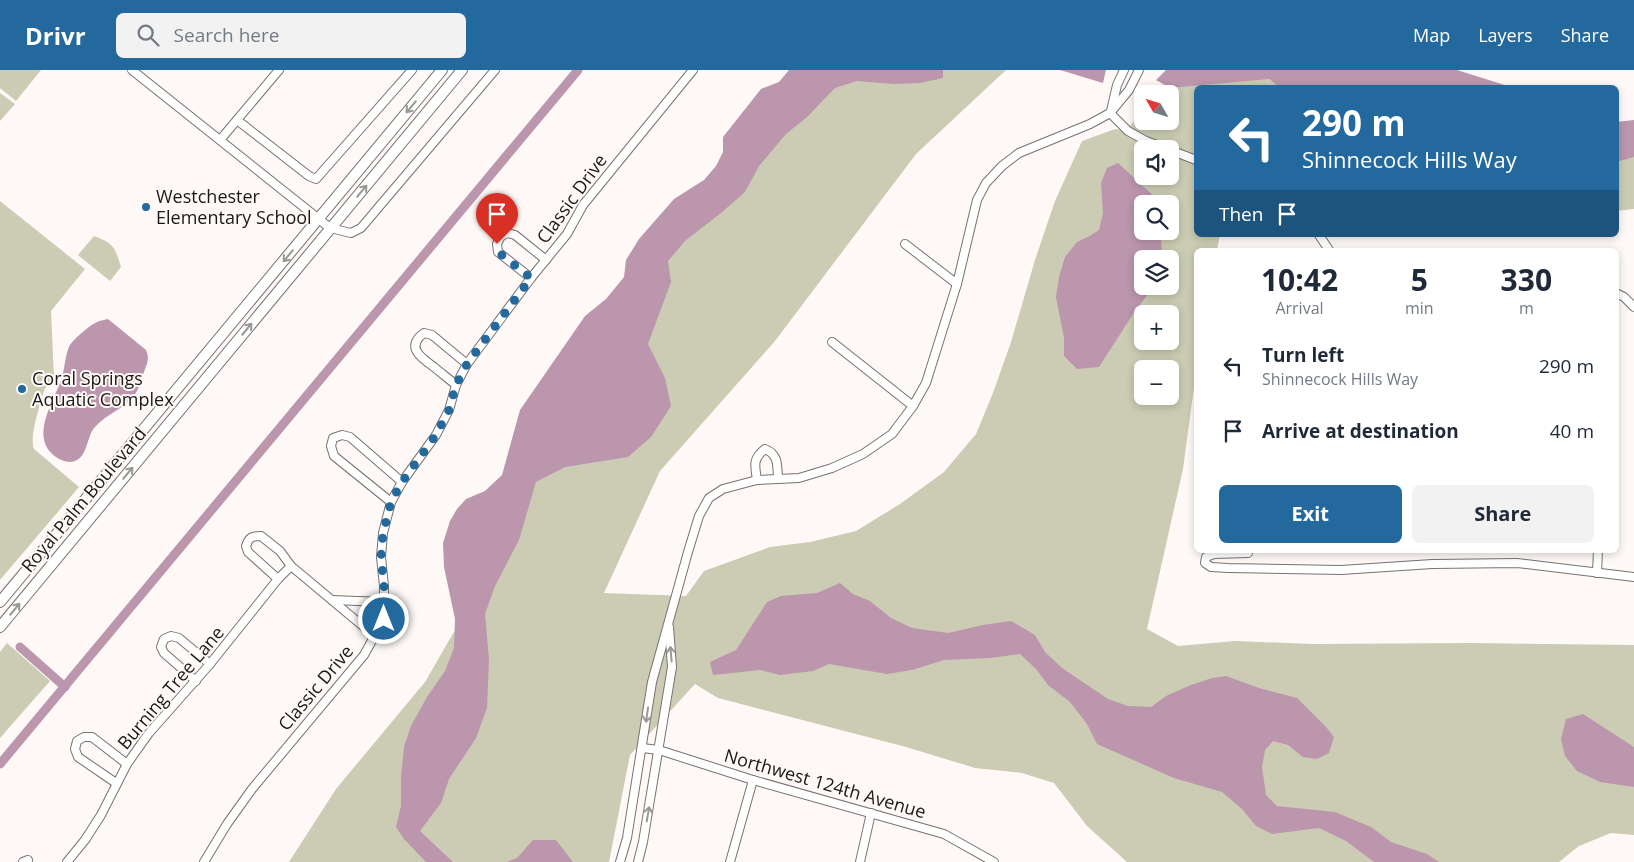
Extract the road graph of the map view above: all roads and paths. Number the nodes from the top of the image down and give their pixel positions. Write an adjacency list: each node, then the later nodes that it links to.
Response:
1 (132, 70): 12 (street)
2 (279, 70): 11 (street)
3 (412, 70): 11 (street)
4 (442, 70): 16 (street, Royal Palm Boulevard, one-way to 16)
5 (462, 70): 17 (street, Royal Palm Boulevard, one-way to 5)
6 (495, 70): 17 (street)
7 (693, 70): 21 (street, Classic Drive)
8 (1124, 70): 10 (street)
9 (1139, 70): 10 (street)
10 (1110, 113): 13 (street); 23 (street)
11 (237, 120): 12 (street)
12 (220, 140): 16 (street)
13 (1144, 140)
14 (1179, 153): 15 (street)
15 (1194, 159)
16 (319, 219): 17 (street); 41 (street, Royal Palm Boulevard, one-way to 41)
17 (330, 228): 44 (street, Royal Palm Boulevard, one-way to 17)
18 (1320, 237): 20 (street)
19 (905, 244): 23 (street)
20 (1328, 248)
21 (546, 260): 22 (street, Classic Drive); 22 (street)
22 (531, 278): 27 (street, Classic Drive)
23 (957, 284): 29 (street)
24 (1619, 294): 25 (street)
25 (1634, 307)
26 (832, 342): 29 (street)
27 (467, 364): 28 (street, Classic Drive); 28 (street)
28 (456, 385): 32 (street, Classic Drive)
29 (913, 406): 30 (street)
30 (778, 478): 31 (street); 31 (street)
31 (757, 480): 43 (street)
32 (402, 482): 33 (street, Classic Drive); 33 (street)
33 (391, 502): 42 (street, Classic Drive)
34 (1225, 553): 37 (street)
35 (1598, 553): 37 (street)
36 (291, 566): 39 (street, Burning Tree Lane); 39 (street); 40 (street)
37 (1597, 573): 38 (street)
38 (1634, 577)
39 (278, 579): 46 (street, Burning Tree Lane)
40 (332, 600): 42 (street); 45 (street)
41 (0, 602)
42 (384, 602): 45 (street, Classic Drive)
43 (669, 623): 48 (street, one-way to 48); 49 (street, one-way to 43)
44 (0, 627)
45 (376, 637): 55 (street, Classic Drive)
46 (210, 664): 47 (street, Burning Tree Lane); 47 (street)
47 (196, 681): 50 (street, Burning Tree Lane)
48 (642, 748): 49 (street, Northwest 124th Avenue); 56 (street)
49 (659, 750): 51 (street, Northwest 124th Avenue); 57 (street, one-way to 49)
50 (127, 764): 52 (street, Burning Tree Lane); 52 (street)
51 (753, 780): 53 (street, Northwest 124th Avenue); 58 (street)
52 (116, 783): 54 (street, Burning Tree Lane)
53 (871, 813): 59 (street); 60 (street, Northwest 124th Avenue)
54 (67, 862)
55 (204, 862)
56 (620, 862)
57 (638, 862)
58 (730, 862)
59 (860, 862)
60 (994, 862)

